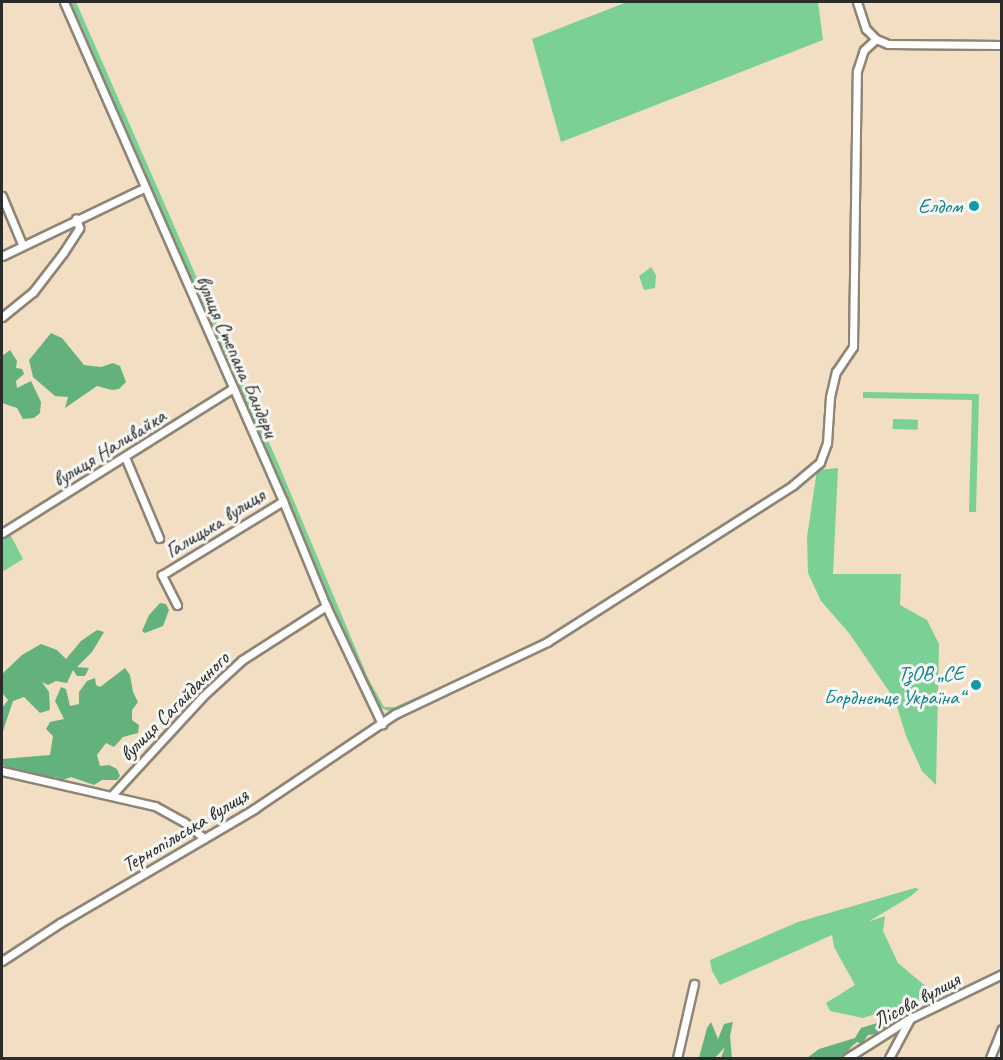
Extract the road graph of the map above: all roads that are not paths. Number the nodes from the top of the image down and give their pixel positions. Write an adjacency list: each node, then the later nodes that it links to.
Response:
1 (64, 2): 5 (street, вулиця Степана Бандери)
2 (857, 2): 3 (street)
3 (876, 39): 4 (street); 18 (street, Тернопільська вулиця)
4 (1002, 45)
5 (144, 188): 7 (street); 11 (street, вулиця Степана Бандери)
6 (2, 196): 8 (street)
7 (76, 218): 8 (street); 10 (street)
8 (22, 244): 9 (street)
9 (2, 256)
10 (2, 317)
11 (233, 388): 12 (street, вулиця Наливайка); 13 (street, вулиця Степана Бандери)
12 (125, 457): 14 (street, вулиця Наливайка); 15 (street)
13 (283, 501): 16 (street, Галицька вулиця); 17 (street, вулиця Степана Бандери)
14 (2, 533)
15 (159, 538)
16 (177, 605)
17 (326, 606): 18 (street, вулиця Степана Бандери); 20 (street, вулиця Сагайдачного)
18 (382, 724): 21 (street, Тернопільська вулиця)
19 (2, 771): 20 (street)
20 (112, 795): 21 (street)
21 (204, 838): 22 (street, Тернопільська вулиця)
22 (2, 961)
23 (1002, 974): 25 (street, Лісова вулиця)
24 (694, 984): 27 (street)
25 (911, 1017): 28 (street, Лісова вулиця); 29 (street)
26 (1002, 1029): 30 (street)
27 (678, 1059)
28 (847, 1059)
29 (890, 1059)
30 (990, 1059)

